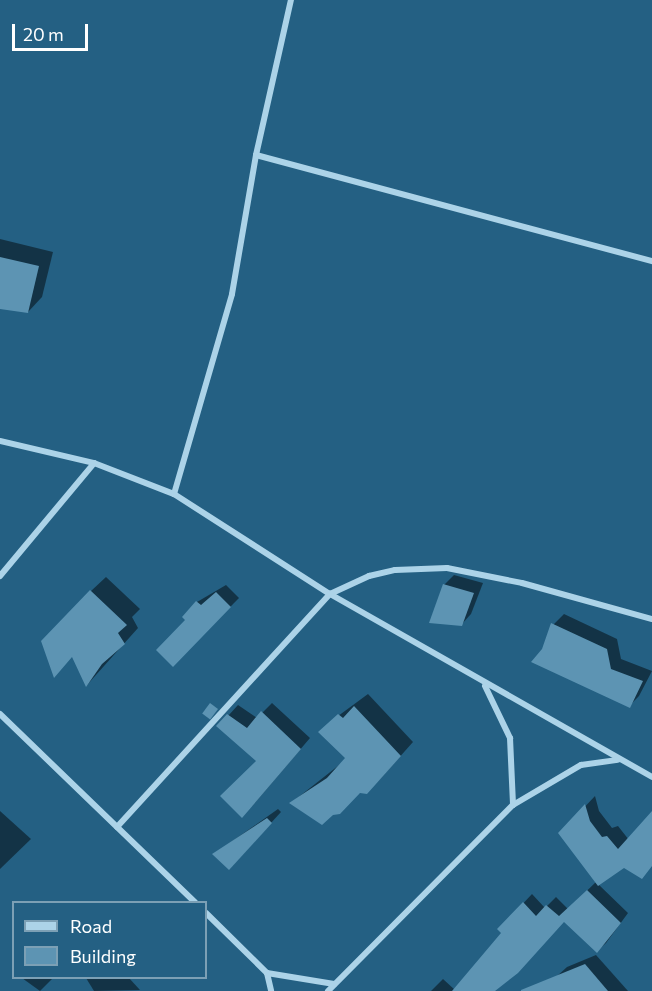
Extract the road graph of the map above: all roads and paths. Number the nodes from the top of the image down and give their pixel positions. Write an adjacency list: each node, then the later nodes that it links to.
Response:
1 (291, 0): 2 (street)
2 (256, 155): 3 (street); 6 (street)
3 (652, 261)
4 (0, 441): 5 (street)
5 (94, 463): 6 (street); 7 (street)
6 (174, 494): 8 (street)
7 (0, 576)
8 (330, 594): 9 (street); 10 (street); 15 (street)
9 (652, 620)
10 (484, 684): 12 (street); 14 (street)
11 (0, 714): 15 (street)
12 (618, 760): 13 (street); 14 (street)
13 (652, 777)
14 (513, 805): 19 (street)
15 (117, 827): 16 (street)
16 (193, 901)
17 (207, 914): 18 (street)
18 (267, 973): 19 (street); 20 (street)
19 (334, 984): 21 (street)
20 (271, 991)
21 (328, 991)

